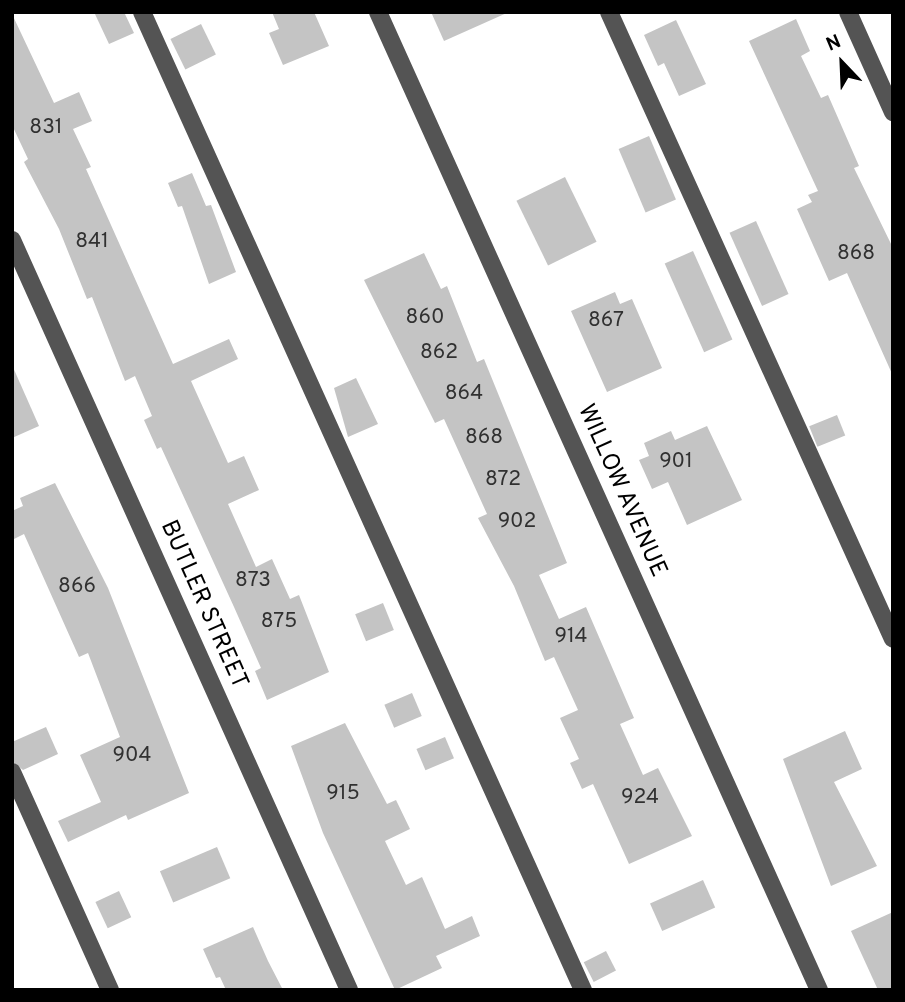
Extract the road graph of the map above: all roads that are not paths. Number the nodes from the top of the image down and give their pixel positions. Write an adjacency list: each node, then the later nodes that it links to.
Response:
1 (142, 12): 11 (street)
2 (378, 12): 12 (street, WILLOW AVENUE)
3 (609, 12): 7 (street)
4 (848, 12): 5 (street)
5 (893, 112)
6 (12, 240): 10 (street, BUTLER STREET)
7 (893, 639)
8 (12, 772): 9 (street)
9 (110, 990)
10 (349, 990)
11 (583, 990)
12 (820, 990)

